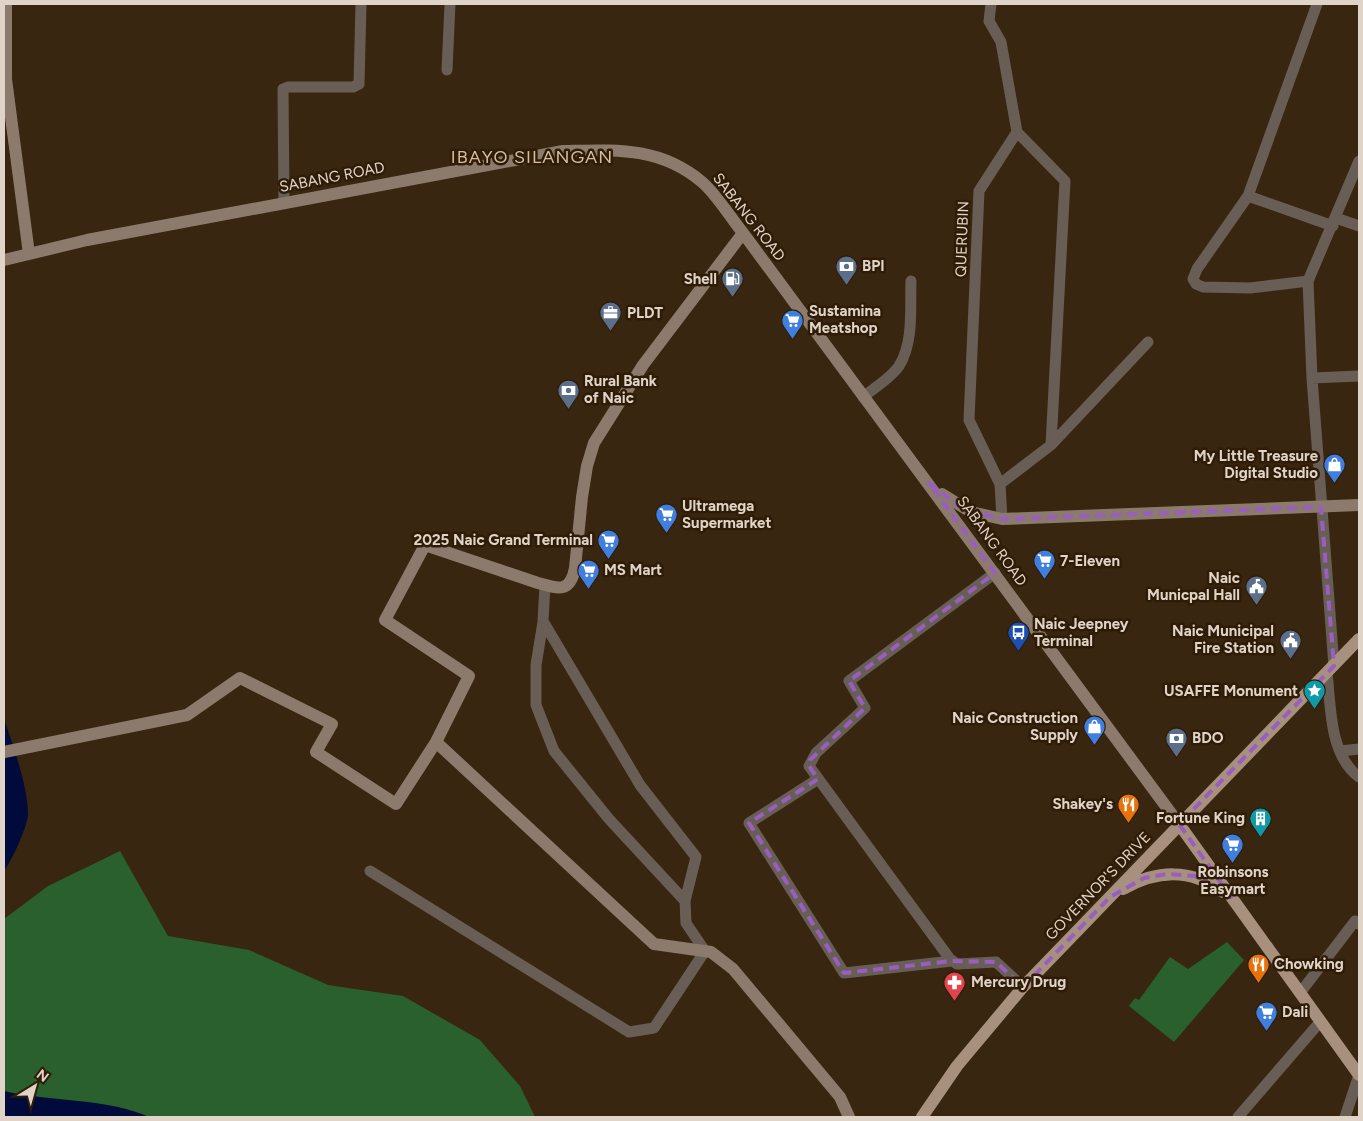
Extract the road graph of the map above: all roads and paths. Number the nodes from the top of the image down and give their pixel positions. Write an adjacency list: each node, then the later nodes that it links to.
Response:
1 (6, 4): 15 (street)
2 (362, 4): 11 (street)
3 (450, 4): 6 (street)
4 (991, 4): 7 (street)
5 (1317, 4): 10 (street)
6 (447, 70)
7 (1017, 132): 23 (street); 25 (street, QUERUBIN)
8 (1359, 161): 9 (street)
9 (1356, 178): 12 (street)
10 (1248, 196): 12 (street); 18 (street)
11 (284, 202): 14 (street, SABANG ROAD); 15 (street, SABANG ROAD)
12 (1335, 222): 13 (street); 18 (street)
13 (1359, 226)
14 (743, 233): 22 (street, SABANG ROAD); 30 (street)
15 (30, 254): 16 (street, SABANG ROAD)
16 (4, 260)
17 (911, 281): 22 (street)
18 (1308, 281): 21 (street)
19 (1148, 342): 23 (street)
20 (1359, 376): 21 (street)
21 (1312, 378): 27 (street)
22 (863, 397): 24 (street, SABANG ROAD)
23 (1051, 446): 25 (street)
24 (929, 483): 28 (street); 29 (street, SABANG ROAD)
25 (1000, 484): 28 (street)
26 (1359, 505): 27 (street)
27 (1321, 507): 28 (street); 34 (street)
28 (1002, 520)
29 (995, 573): 40 (street); 41 (street, SABANG ROAD)
30 (545, 585): 31 (street); 35 (street)
31 (543, 622): 45 (street); 45 (street)
32 (1359, 639): 33 (main road, GOVERNOR'S DRIVE)
33 (1354, 650): 34 (main road, GOVERNOR'S DRIVE)
34 (1330, 670): 37 (street); 41 (main road, GOVERNOR'S DRIVE)
35 (436, 742): 38 (street); 47 (street)
36 (1359, 749): 37 (street)
37 (1340, 751): 39 (street)
38 (4, 752)
39 (1359, 777)
40 (818, 779): 48 (street); 48 (street)
41 (1180, 824): 43 (main road, GOVERNOR'S DRIVE); 44 (main road)
42 (370, 870): 47 (street)
43 (1110, 897): 44 (main road); 49 (main road, GOVERNOR'S DRIVE)
44 (1230, 897): 50 (main road)
45 (685, 901): 47 (street)
46 (1359, 924): 50 (street)
47 (705, 951): 53 (street)
48 (952, 961): 49 (street)
49 (1023, 987): 54 (main road, GOVERNOR'S DRIVE)
50 (1300, 993): 51 (main road)
51 (1320, 1022): 52 (main road); 55 (street)
52 (1359, 1075): 56 (street)
53 (849, 1117)
54 (922, 1117)
55 (1238, 1117)
56 (1345, 1117)

